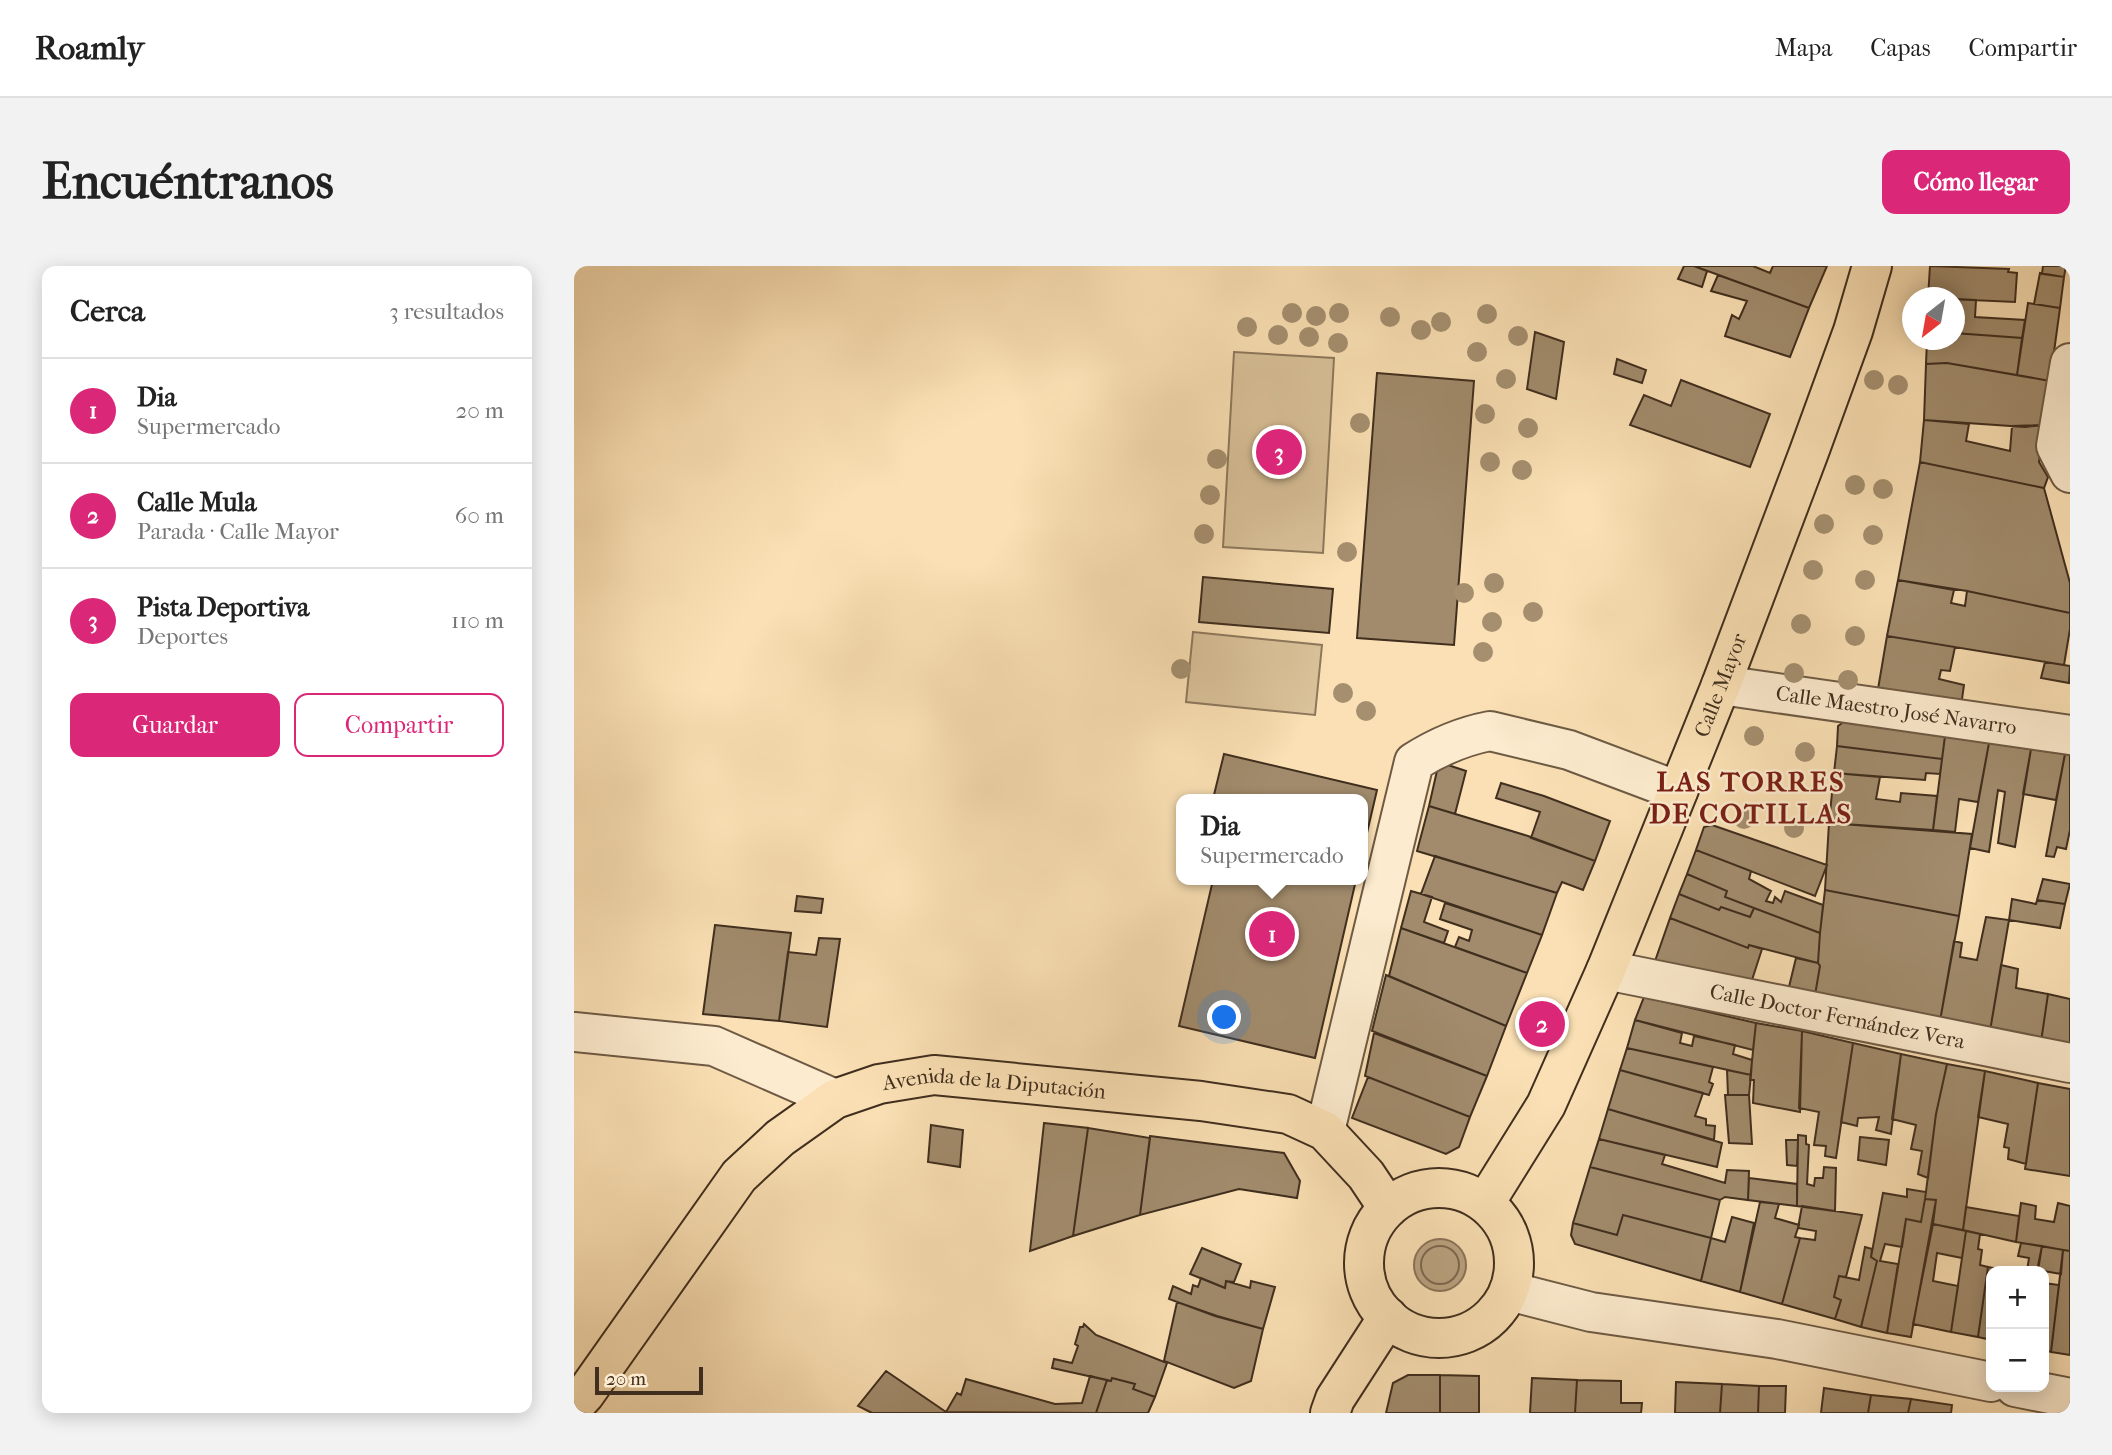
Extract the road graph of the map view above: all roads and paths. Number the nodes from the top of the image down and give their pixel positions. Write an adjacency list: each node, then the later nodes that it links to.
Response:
1 (1872, 266): 4 (main road, Calle Mayor)
2 (2070, 363): 3 (street)
3 (2070, 473)
4 (1721, 685): 5 (street, Calle Maestro José Navarro); 6 (main road, Calle Mayor)
5 (2070, 735)
6 (1678, 791): 7 (main road, Calle Mayor); 11 (street)
7 (1606, 970): 9 (street, Calle Doctor Fernández Vera); 12 (main road, Calle Mayor)
8 (574, 1032): 10 (street)
9 (2070, 1063)
10 (835, 1099): 11 (main road, Avenida de la Diputación); 19 (main road, Avenida de la Diputación)
11 (1325, 1131): 13 (main road, Avenida de la Diputación)
12 (1485, 1203): 13 (main road); 14 (main road)
13 (1388, 1208): 15 (main road)
14 (1509, 1291): 15 (main road); 16 (street)
15 (1388, 1317): 20 (main road)
16 (1986, 1381)
17 (2040, 1392): 18 (street)
18 (2070, 1398)
19 (574, 1406)
20 (1331, 1413)

